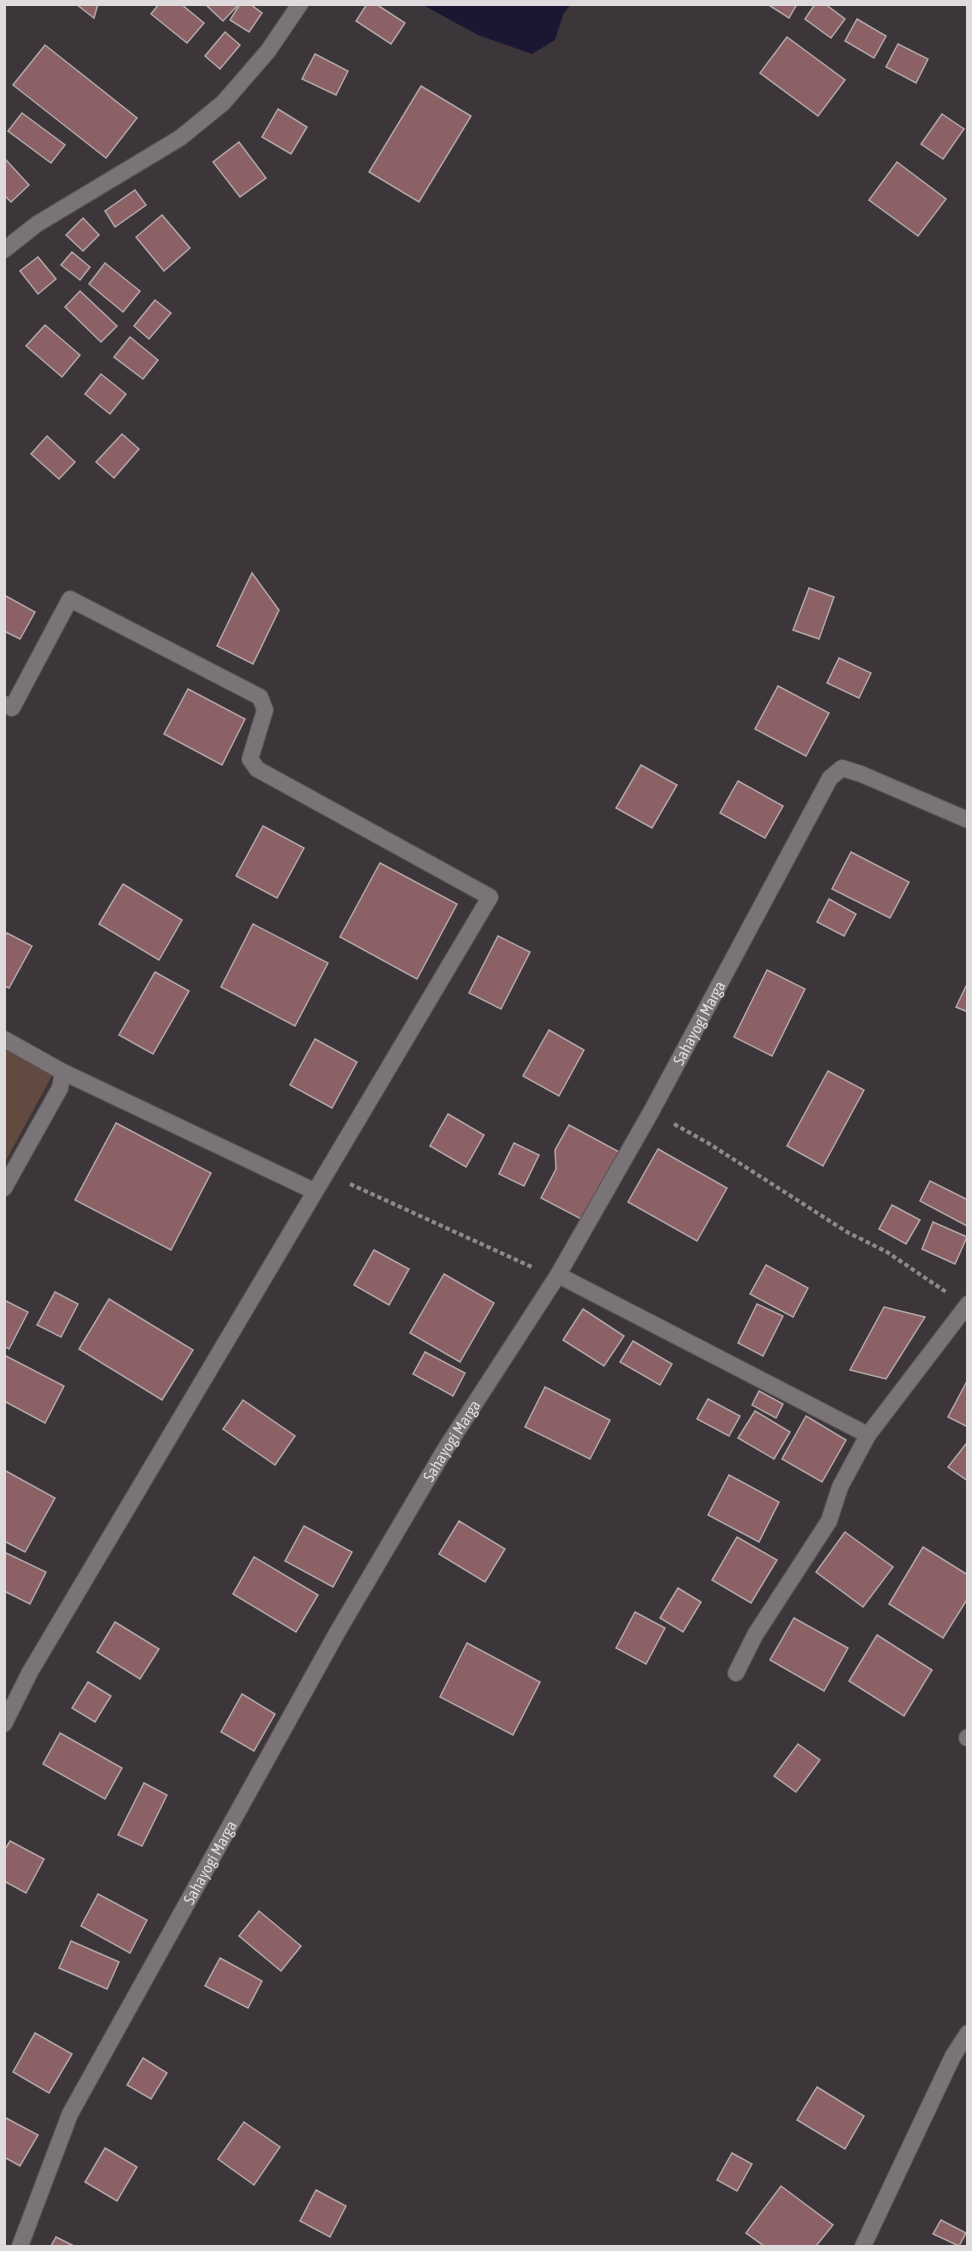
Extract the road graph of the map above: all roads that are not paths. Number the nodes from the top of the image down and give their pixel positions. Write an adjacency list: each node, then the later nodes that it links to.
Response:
1 (300, 4): 2 (street)
2 (4, 250)
3 (4, 704): 8 (street)
4 (968, 820): 9 (street, Sahayogi Marga)
5 (4, 1039): 6 (street)
6 (63, 1072): 7 (street); 8 (street)
7 (4, 1188)
8 (314, 1191): 13 (street)
9 (558, 1275): 11 (street); 15 (street, Sahayogi Marga)
10 (967, 1305): 11 (street)
11 (868, 1435): 12 (street)
12 (736, 1673)
13 (4, 1724)
14 (968, 2033): 16 (street)
15 (20, 2247)
16 (863, 2247)

